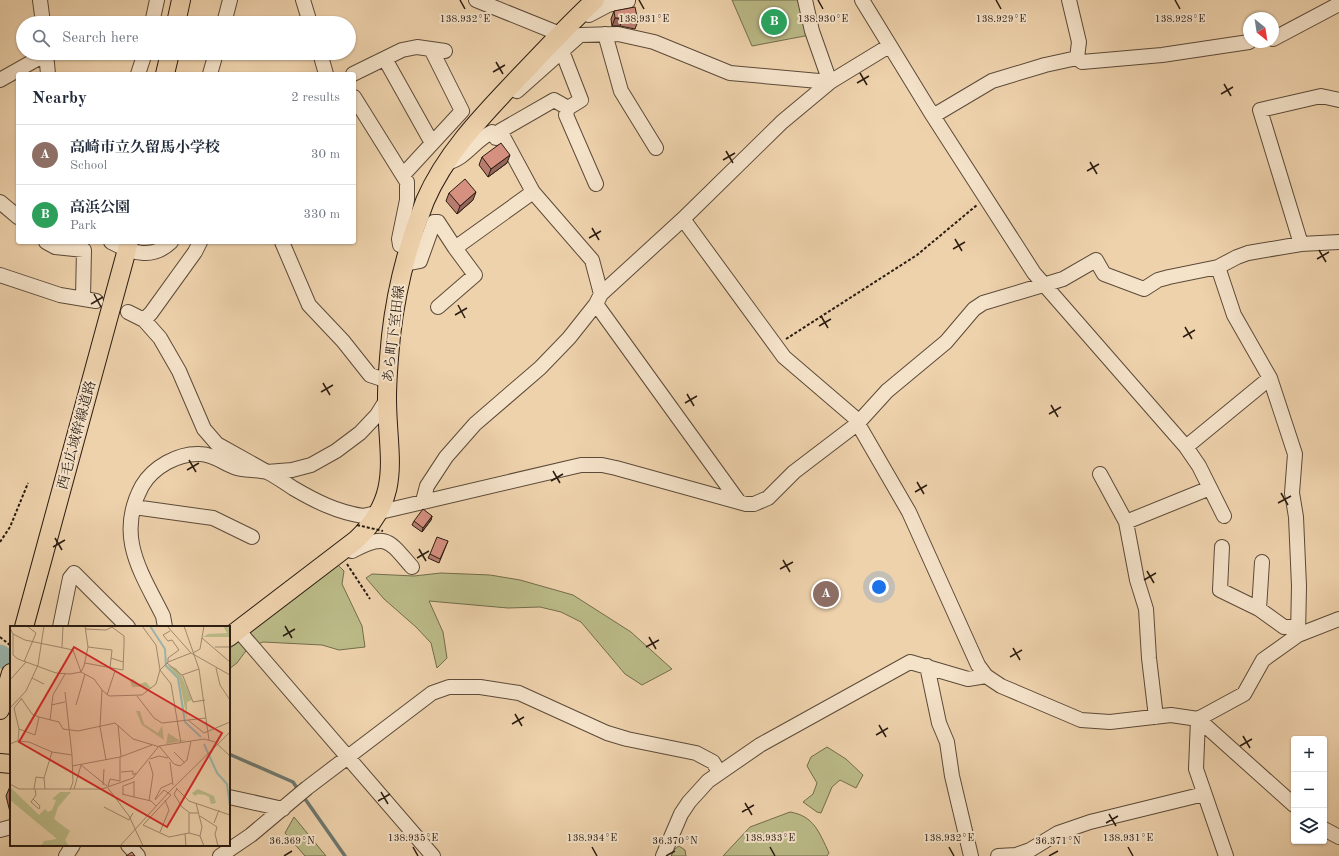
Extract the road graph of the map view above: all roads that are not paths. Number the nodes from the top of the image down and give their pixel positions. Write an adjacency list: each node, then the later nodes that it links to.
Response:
1 (40, 0): 15 (street)
2 (157, 0): 16 (street)
3 (181, 0): 17 (main road)
4 (230, 0): 18 (street)
5 (303, 0): 19 (street)
6 (476, 0): 13 (street)
7 (595, 0): 14 (main road, あら町下室田線)
8 (805, 0): 42 (street)
9 (862, 0): 24 (street)
10 (1069, 0): 27 (street)
11 (628, 1): 14 (street)
12 (1339, 4): 21 (street)
13 (508, 6): 22 (street)
14 (581, 13): 22 (main road, あら町下室田線)
15 (41, 16)
16 (154, 16)
17 (178, 16)
18 (226, 16)
19 (308, 16)
20 (604, 34): 22 (street); 42 (street); 49 (street)
21 (1279, 36)
22 (561, 42): 45 (street); 50 (main road, あら町下室田線)
23 (1243, 43): 27 (street)
24 (889, 46): 42 (street); 46 (street)
25 (431, 49): 26 (street); 28 (street); 48 (street)
26 (445, 50)
27 (1077, 58): 46 (street)
28 (385, 59): 40 (street); 48 (street)
29 (35, 60): 41 (street)
30 (47, 60): 35 (street)
31 (143, 60): 36 (street)
32 (168, 60): 37 (main road)
33 (214, 60): 38 (street)
34 (322, 60): 39 (street)
35 (48, 72)
36 (139, 72)
37 (165, 72)
38 (211, 72)
39 (325, 72)
40 (356, 73)
41 (0, 80)
42 (830, 82): 56 (street)
43 (356, 100): 51 (street)
44 (1339, 100): 62 (street)
45 (568, 108): 52 (street); 53 (street)
46 (933, 116): 68 (street)
47 (496, 138): 50 (street)
48 (432, 143): 51 (street)
49 (656, 148)
50 (449, 158): 51 (street); 65 (main road, あら町下室田線)
51 (405, 179): 65 (street)
52 (596, 184)
53 (533, 192): 64 (street); 69 (street)
54 (0, 202): 55 (street)
55 (16, 215)
56 (683, 219): 69 (street); 75 (street)
57 (1339, 242): 62 (street)
58 (50, 244): 67 (street)
59 (169, 244): 63 (street)
60 (199, 244): 72 (street)
61 (283, 244): 74 (street)
62 (1301, 244): 66 (street)
63 (128, 246): 93 (main road, 西毛広域幹線道路)
64 (455, 248): 65 (street); 70 (street)
65 (407, 256): 74 (main road, あら町下室田線)
66 (1218, 267): 68 (street); 73 (street)
67 (0, 275)
68 (1042, 284): 75 (street); 76 (street)
69 (598, 299): 80 (street); 81 (street)
70 (438, 307)
71 (128, 312): 72 (street)
72 (144, 320): 77 (street)
73 (1270, 378): 76 (street); 97 (street)
74 (388, 390): 77 (street); 83 (main road, あら町下室田線)
75 (857, 424): 81 (street); 100 (street)
76 (1186, 447): 79 (street)
77 (267, 472): 82 (street); 83 (street)
78 (1100, 474): 85 (street)
79 (1210, 488): 84 (street); 85 (street)
80 (423, 501): 81 (street); 83 (street)
81 (739, 502)
82 (134, 506): 86 (street); 96 (street)
83 (380, 512): 88 (main road, あら町下室田線)
84 (1224, 516)
85 (1126, 522): 103 (street)
86 (252, 537)
87 (1222, 547): 91 (street)
88 (342, 551): 90 (street); 98 (main road, あら町下室田線)
89 (1262, 562): 91 (street)
90 (412, 567)
91 (1259, 609): 97 (street)
92 (1339, 619): 97 (street)
93 (24, 626)
94 (60, 626): 95 (street)
95 (127, 626)
96 (165, 626)
97 (1298, 631): 104 (street)
98 (234, 633): 105 (street)
99 (927, 666): 100 (street); 108 (street); 125 (street)
100 (986, 676): 103 (street)
101 (9, 680): 102 (main road)
102 (0, 710)
103 (1156, 717): 104 (street)
104 (1198, 719): 109 (street); 111 (street)
105 (349, 756): 108 (street); 112 (street); 123 (street)
106 (0, 763): 107 (main road)
107 (10, 764)
108 (719, 772): 124 (street)
109 (1204, 794): 119 (street); 127 (street)
110 (230, 797): 112 (street)
111 (1291, 802)
112 (283, 809): 122 (street)
113 (10, 827): 114 (street)
114 (0, 830)
115 (1327, 831): 116 (street)
116 (1339, 837)
117 (72, 846): 120 (street)
118 (129, 846): 121 (street)
119 (1016, 855): 126 (street)
120 (66, 856)
121 (138, 856)
122 (220, 856)
123 (433, 856)
124 (663, 856)
125 (971, 856)
126 (998, 856)
127 (1226, 856)

